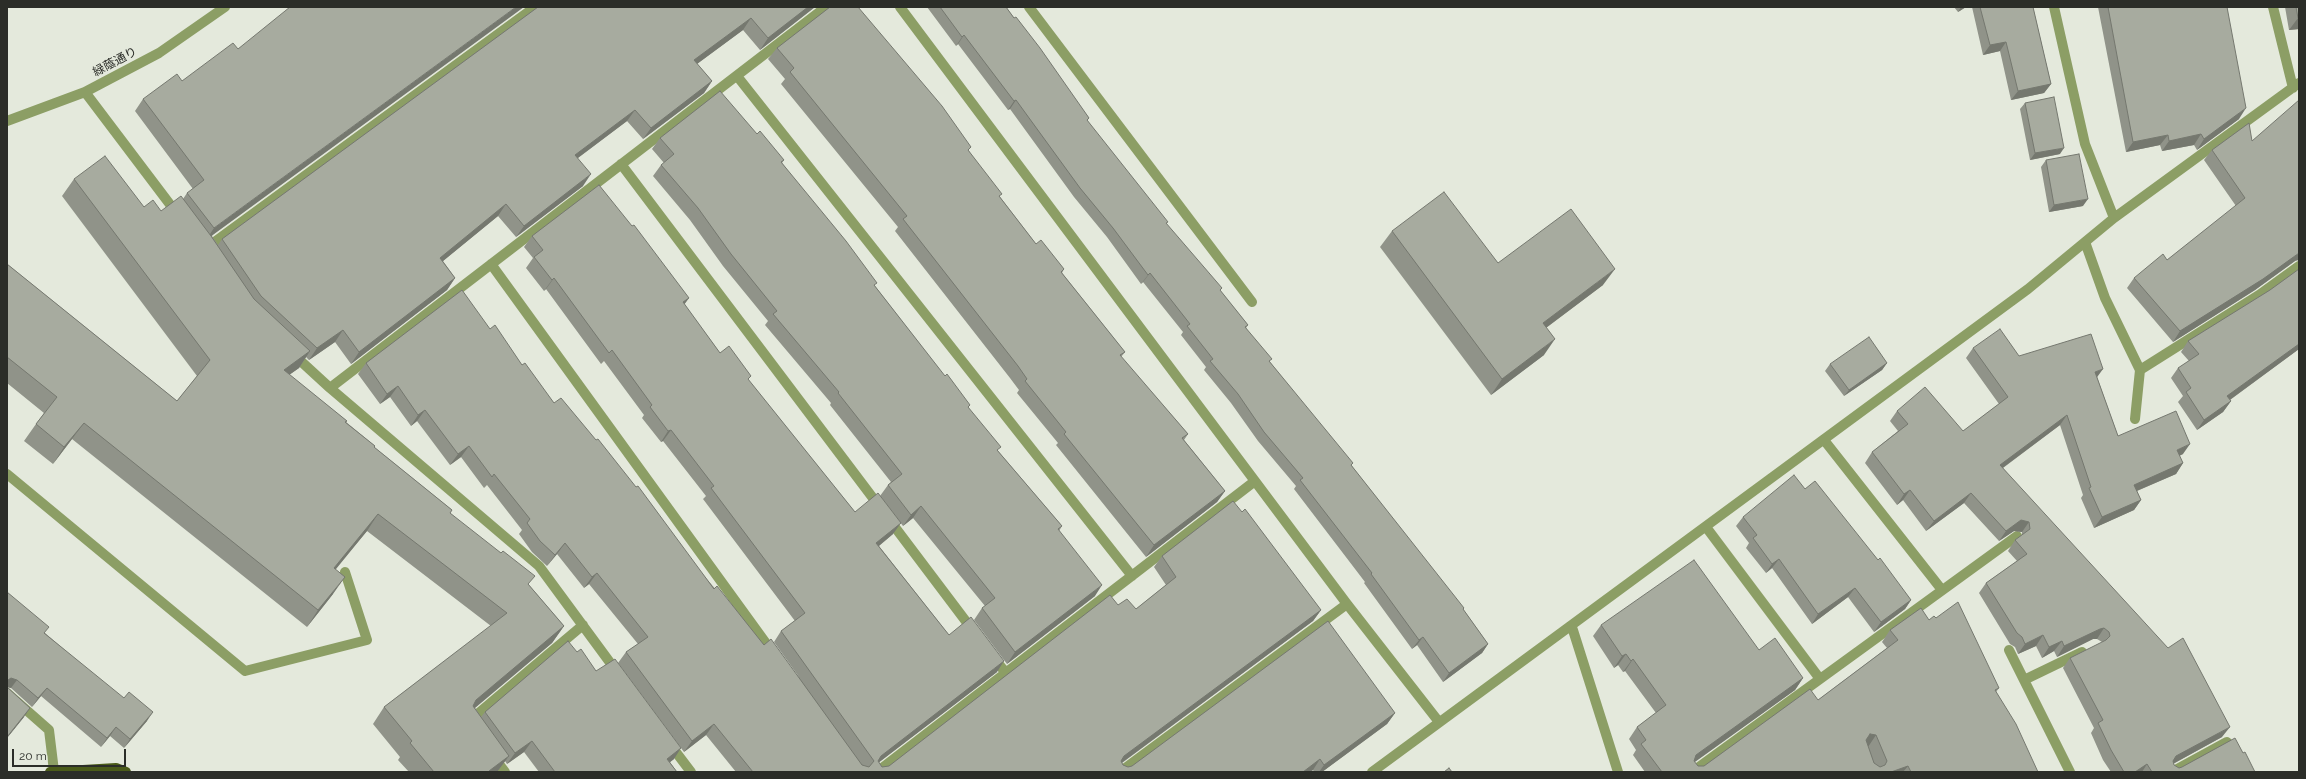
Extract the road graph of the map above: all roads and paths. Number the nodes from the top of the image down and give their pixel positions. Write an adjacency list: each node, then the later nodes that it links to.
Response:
1 (225, 7): 10 (street, 緑蔭通り)
2 (535, 7): 16 (street)
3 (826, 7): 8 (street)
4 (900, 7): 26 (street)
5 (1028, 7): 19 (street)
6 (2054, 7): 13 (street)
7 (2273, 7): 9 (street)
8 (737, 76): 12 (street); 30 (street)
9 (2296, 85): 13 (street)
10 (85, 92): 11 (street, 緑蔭通り); 14 (street)
11 (7, 121)
12 (621, 164): 17 (street); 38 (street)
13 (2114, 218): 15 (street)
14 (185, 224)
15 (2085, 242): 21 (street); 24 (street)
16 (204, 249)
17 (491, 264): 22 (street); 37 (street)
18 (2299, 266): 21 (street)
19 (1252, 302)
20 (283, 345): 22 (street)
21 (2140, 370): 23 (street)
22 (330, 388): 33 (street)
23 (2136, 419)
24 (1824, 440): 27 (street); 31 (street)
25 (7, 474): 29 (street)
26 (1255, 481): 30 (street); 32 (street)
27 (1706, 527): 34 (street); 39 (street)
28 (2017, 536): 31 (street)
29 (345, 572)
30 (1132, 576): 38 (street)
31 (1942, 590): 39 (street)
32 (1347, 604): 43 (street); 53 (street)
33 (583, 625): 41 (street); 44 (street)
34 (1572, 627): 43 (street); 55 (street)
35 (2090, 648): 40 (street)
36 (2009, 650): 40 (street)
37 (780, 663)
38 (1006, 673): 52 (street)
39 (1820, 679): 56 (street)
40 (2024, 680): 57 (street)
41 (625, 682)
42 (7, 693): 48 (street)
43 (1439, 722): 54 (street)
44 (472, 728)
45 (663, 734): 51 (street)
46 (2227, 742): 58 (street)
47 (486, 747): 50 (street)
48 (52, 771): 49 (main road)
49 (126, 772)
50 (505, 772)
51 (691, 772)
52 (878, 772)
53 (1120, 772)
54 (1372, 772)
55 (1618, 772)
56 (1692, 772)
57 (2070, 772)
58 (2172, 772)

